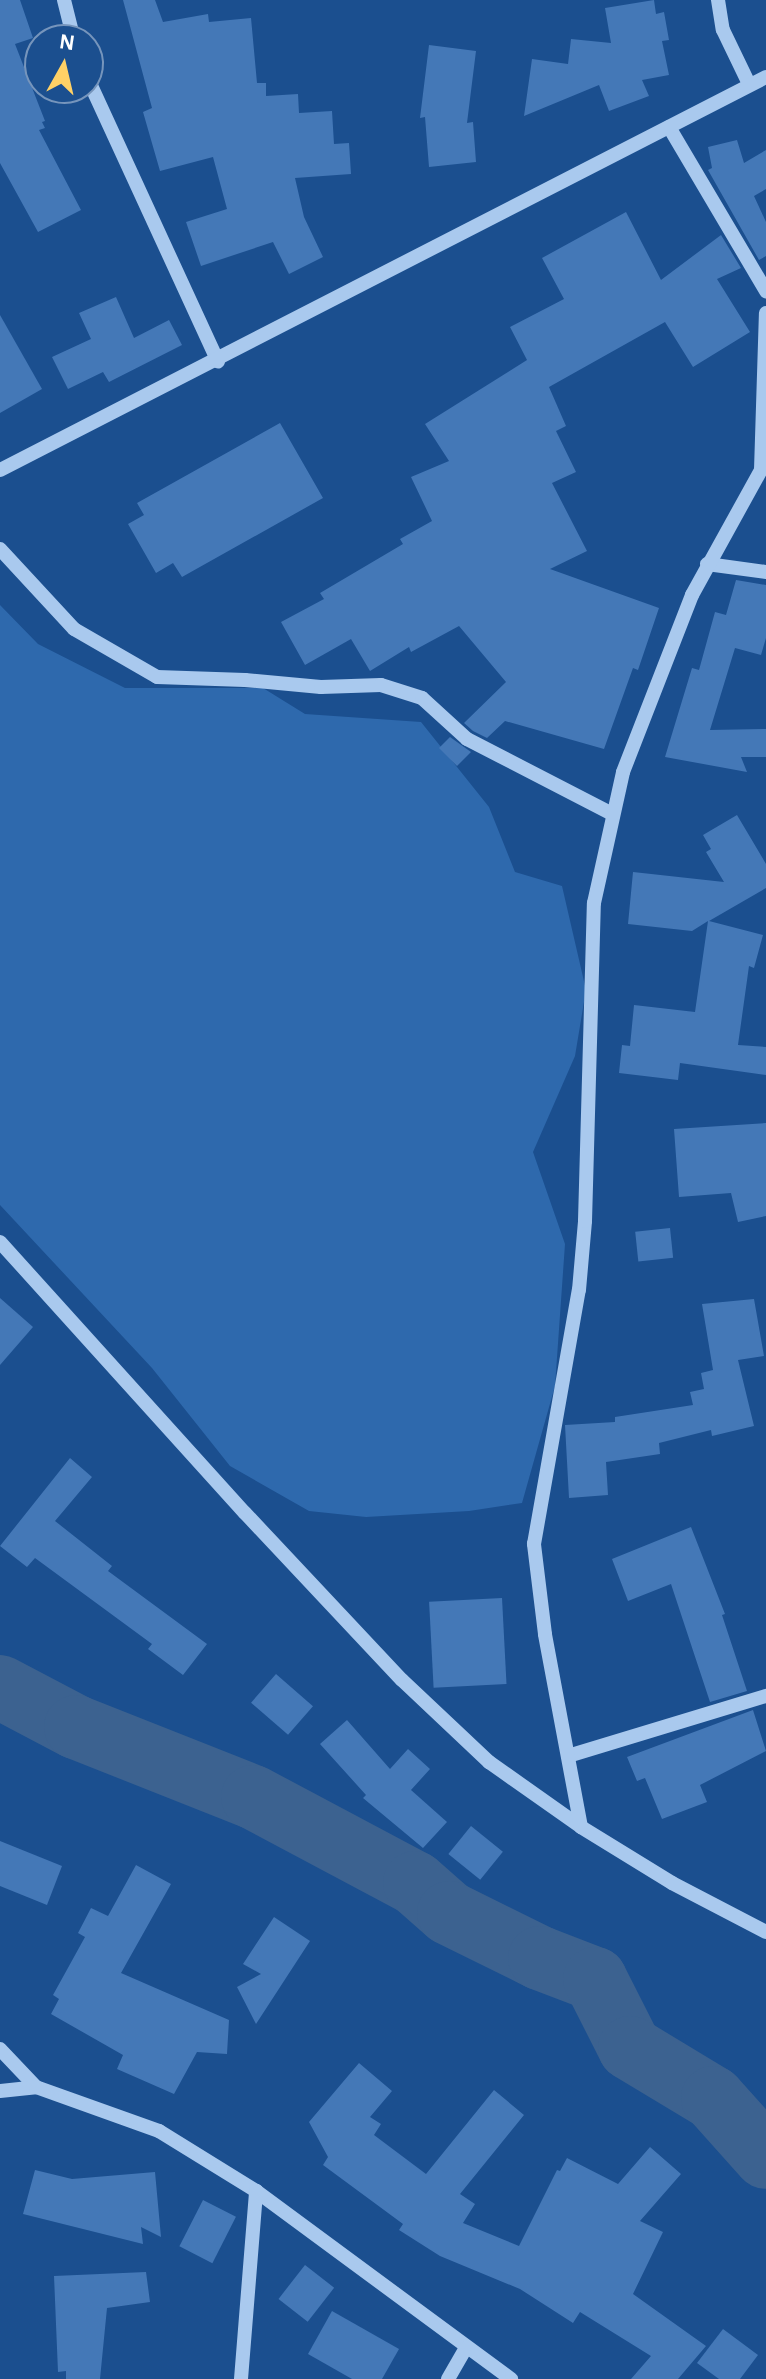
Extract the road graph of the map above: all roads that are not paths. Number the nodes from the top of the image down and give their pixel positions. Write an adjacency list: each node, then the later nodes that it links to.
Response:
1 (64, 0): 3 (street)
2 (718, 0): 5 (street)
3 (70, 24)
4 (766, 77): 5 (street)
5 (749, 84): 7 (street)
6 (100, 104): 10 (street)
7 (669, 127): 8 (street); 10 (street)
8 (766, 291)
9 (766, 313): 13 (street)
10 (218, 361): 11 (street)
11 (0, 470)
12 (0, 549): 15 (street)
13 (707, 564): 14 (street); 15 (street)
14 (766, 572)
15 (612, 814): 18 (street)
16 (0, 1242): 19 (street)
17 (766, 1696): 18 (street)
18 (568, 1756): 19 (street)
19 (581, 1827): 20 (street)
20 (766, 1932)
21 (0, 2049): 22 (street)
22 (36, 2087): 23 (street); 24 (street)
23 (0, 2091)
24 (256, 2191): 25 (street); 26 (street)
25 (466, 2348): 27 (street); 28 (street)
26 (241, 2379)
27 (448, 2379)
28 (511, 2379)

